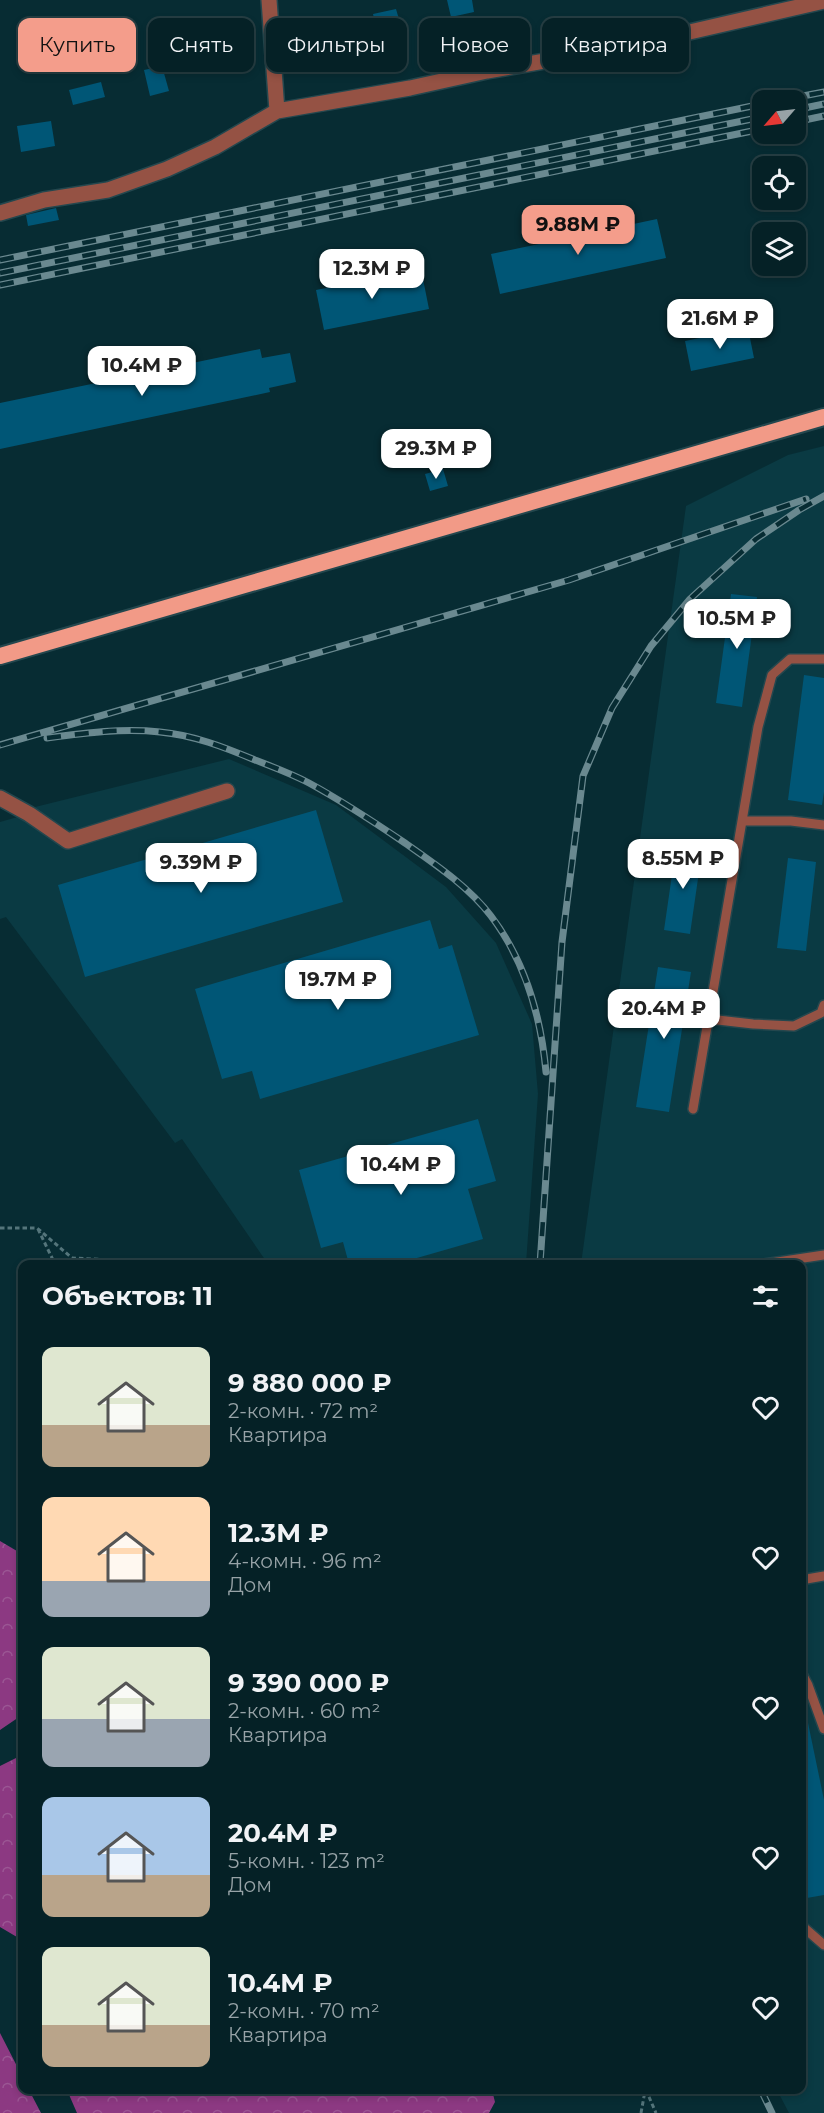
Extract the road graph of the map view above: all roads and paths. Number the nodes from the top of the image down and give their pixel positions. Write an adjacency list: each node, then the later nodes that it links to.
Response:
1 (269, 0): 3 (street)
2 (824, 1): 3 (street)
3 (277, 111): 4 (street)
4 (0, 213)
5 (824, 417): 6 (highway)
6 (0, 656)
7 (824, 659): 10 (lane)
8 (227, 790): 9 (street)
9 (0, 798)
10 (742, 821): 11 (lane); 13 (lane)
11 (824, 825)
12 (824, 1005): 13 (lane)
13 (709, 1019): 14 (lane)
14 (693, 1109)
15 (0, 1228): 16 (path)
16 (37, 1228): 18 (path); 19 (path)
17 (824, 1255): 20 (lane)
18 (53, 1260)
19 (115, 1260)
20 (791, 1260)
21 (824, 1576): 22 (lane)
22 (806, 1579)
23 (806, 1681): 24 (lane)
24 (824, 1729)
25 (806, 1929): 26 (lane)
26 (824, 1945)
27 (645, 2094): 29 (path)
28 (648, 2094): 30 (path)
29 (641, 2113)
30 (656, 2113)

